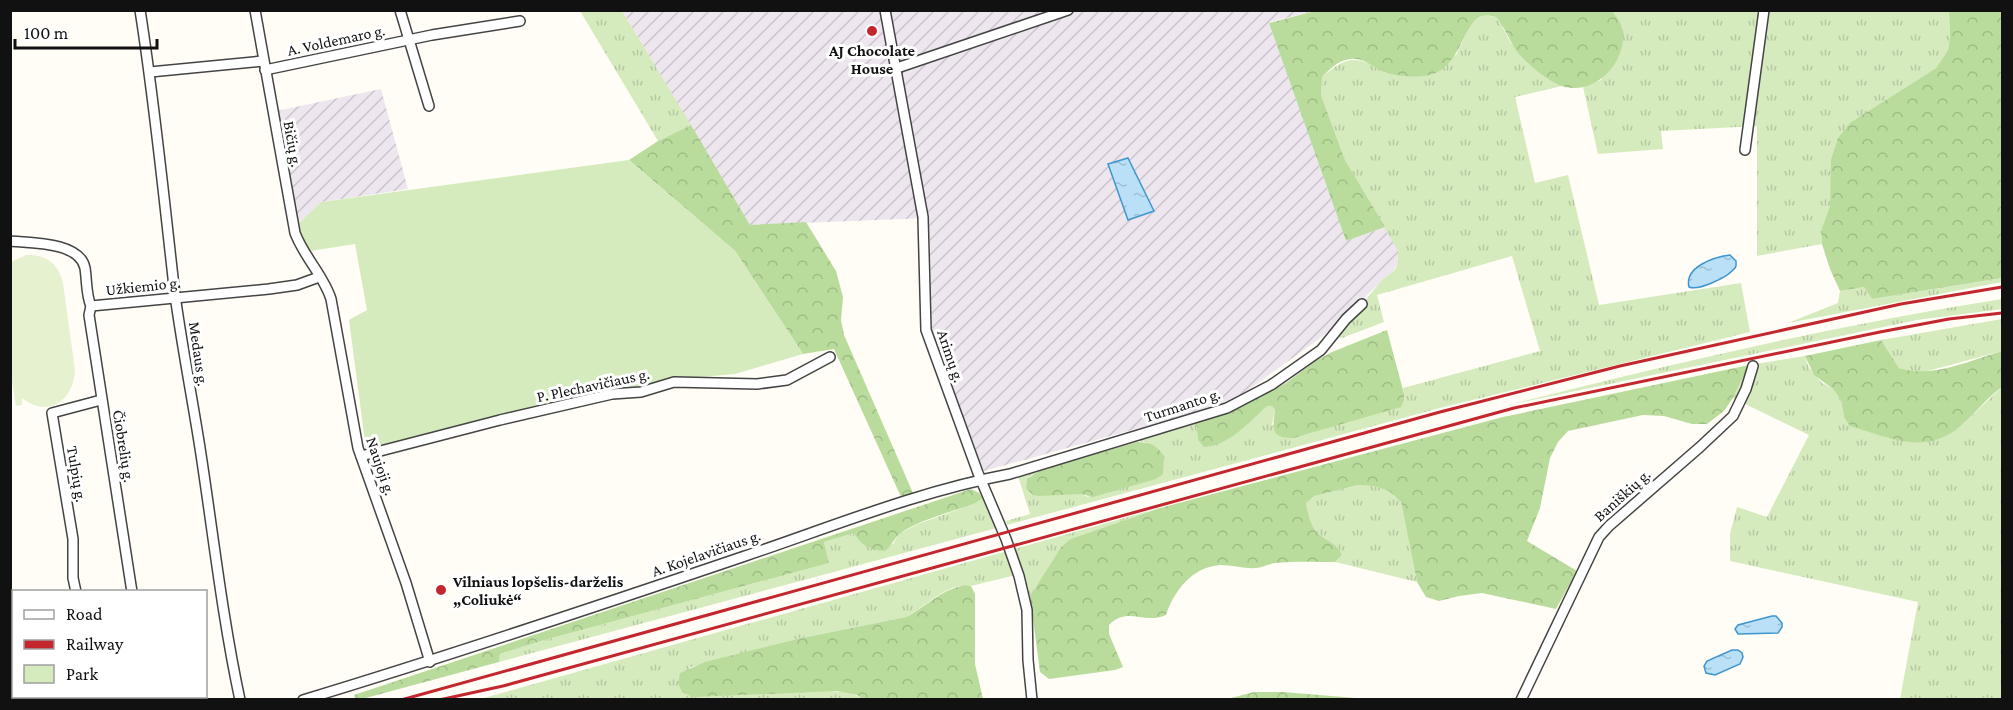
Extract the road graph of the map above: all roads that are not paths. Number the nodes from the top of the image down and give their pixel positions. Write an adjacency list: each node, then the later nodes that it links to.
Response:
1 (140, 10): 11 (street, Medaus g.)
2 (255, 10): 9 (street, Bičių g.)
3 (400, 10): 8 (street)
4 (885, 10): 10 (street, Arimų g.)
5 (1068, 10): 10 (street)
6 (1764, 10): 13 (street)
7 (520, 21): 8 (street, A. Voldemaro g.)
8 (409, 40): 9 (street, A. Voldemaro g.); 12 (street)
9 (264, 66): 11 (street, A. Voldemaro g.); 15 (street, Bičių g.)
10 (897, 68): 23 (street, Arimų g.)
11 (150, 72): 16 (street, Medaus g.)
12 (429, 106)
13 (1745, 150)
14 (10, 241): 18 (street, Užkiemio g.)
15 (319, 277): 16 (street, Užkiemio g.); 22 (street, Naujoji g.)
16 (176, 297): 18 (street, Užkiemio g.); 27 (street, Medaus g.)
17 (1362, 304): 23 (street, Turmanto g.)
18 (92, 306): 21 (street, Čiobrelių g.)
19 (830, 357): 22 (street, P. Plechavičiaus g.)
20 (1754, 366): 30 (street, Baniškių g.)
21 (101, 400): 24 (street, Tulpių g.); 25 (street, Čiobrelių g.)
22 (361, 456): 26 (street, Naujoji g.)
23 (981, 480): 26 (street, A. Kojelavičiaus g.); 29 (street, Arimų g.)
24 (76, 590)
25 (132, 590)
26 (430, 662): 28 (street, A. Kojelavičiaus g.)
27 (240, 699)
28 (303, 699)
29 (1032, 699)
30 (1521, 699)

